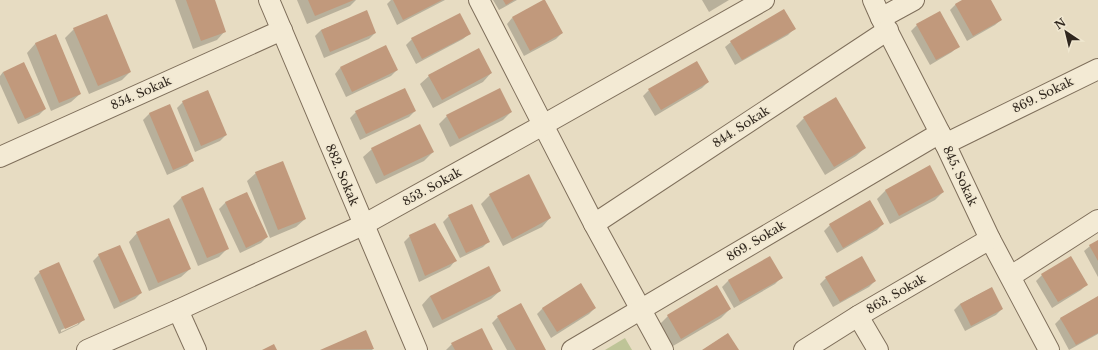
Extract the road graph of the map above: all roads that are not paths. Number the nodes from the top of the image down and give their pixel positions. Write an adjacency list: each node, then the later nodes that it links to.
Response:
1 (269, 0): 6 (street, 882. Sokak)
2 (479, 0): 8 (street)
3 (764, 0): 8 (street, 853. Sokak)
4 (914, 0): 5 (street, 844. Sokak)
5 (881, 16): 9 (street, 845. Sokak); 12 (street, 844. Sokak)
6 (282, 30): 10 (street, 854. Sokak); 13 (street, 882. Sokak)
7 (1098, 68): 9 (street, 869. Sokak)
8 (543, 125): 12 (street); 13 (street, 853. Sokak)
9 (943, 138): 14 (street, 845. Sokak); 17 (street, 869. Sokak)
10 (0, 157)
11 (1098, 220): 15 (street)
12 (594, 224): 17 (street)
13 (363, 225): 16 (street, 853. Sokak); 21 (street, 882. Sokak)
14 (990, 239): 15 (street, 845. Sokak); 18 (street, 863. Sokak)
15 (1011, 276): 26 (street, 845. Sokak)
16 (178, 310): 19 (street, 853. Sokak); 20 (street)
17 (641, 310): 22 (street, 869. Sokak); 23 (street)
18 (858, 316): 24 (street, 863. Sokak); 25 (street)
19 (87, 350)
20 (196, 350)
21 (417, 350)
22 (572, 350)
23 (664, 350)
24 (804, 350)
25 (878, 350)
26 (1049, 350)

